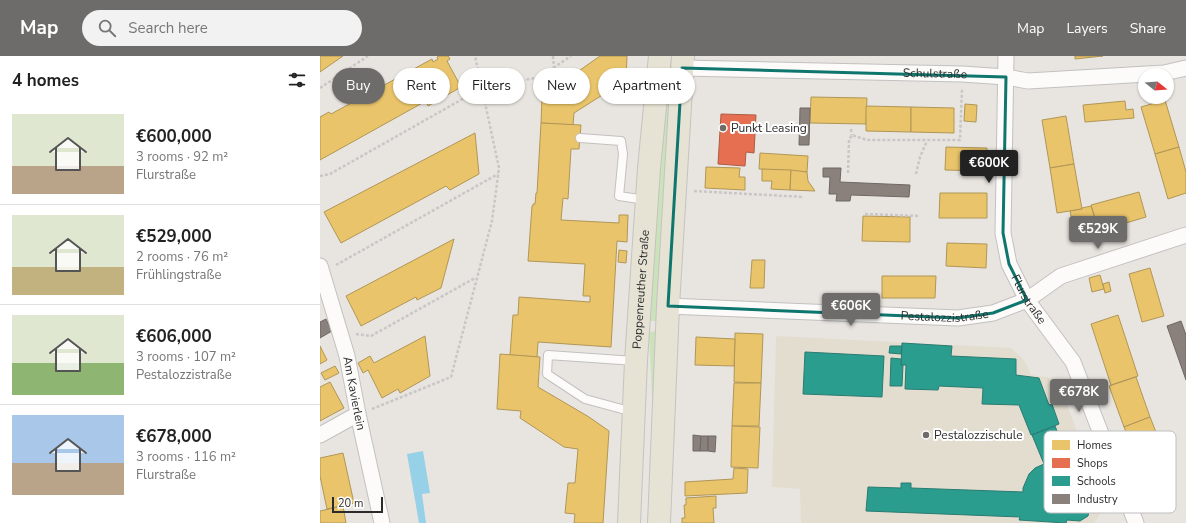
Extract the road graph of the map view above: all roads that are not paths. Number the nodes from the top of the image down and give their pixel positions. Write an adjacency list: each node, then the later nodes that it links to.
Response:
1 (660, 56): 7 (main road, Poppenreuther Straße)
2 (1006, 56): 5 (street, Flurstraße)
3 (682, 62): 5 (street, Schulstraße); 11 (main road)
4 (1186, 68): 5 (street, Schulstraße)
5 (1006, 77): 10 (street, Flurstraße)
6 (580, 138): 7 (lane)
7 (647, 200): 12 (main road, Poppenreuther Straße)
8 (1186, 235): 10 (street, Pestalozzistraße)
9 (321, 269): 14 (street, Am Kavierlein)
10 (1027, 300): 11 (street, Pestalozzistraße); 15 (street, Flurstraße)
11 (668, 306): 20 (main road)
12 (636, 361): 13 (main road, Poppenreuther Straße); 13 (lane)
13 (633, 412): 19 (main road, Poppenreuther Straße)
14 (358, 414): 16 (street); 18 (street, Am Kavierlein)
15 (1100, 431)
16 (320, 435)
17 (1132, 513): 21 (street, Flurstraße)
18 (382, 523)
19 (630, 523)
20 (659, 523)
21 (1136, 523)

